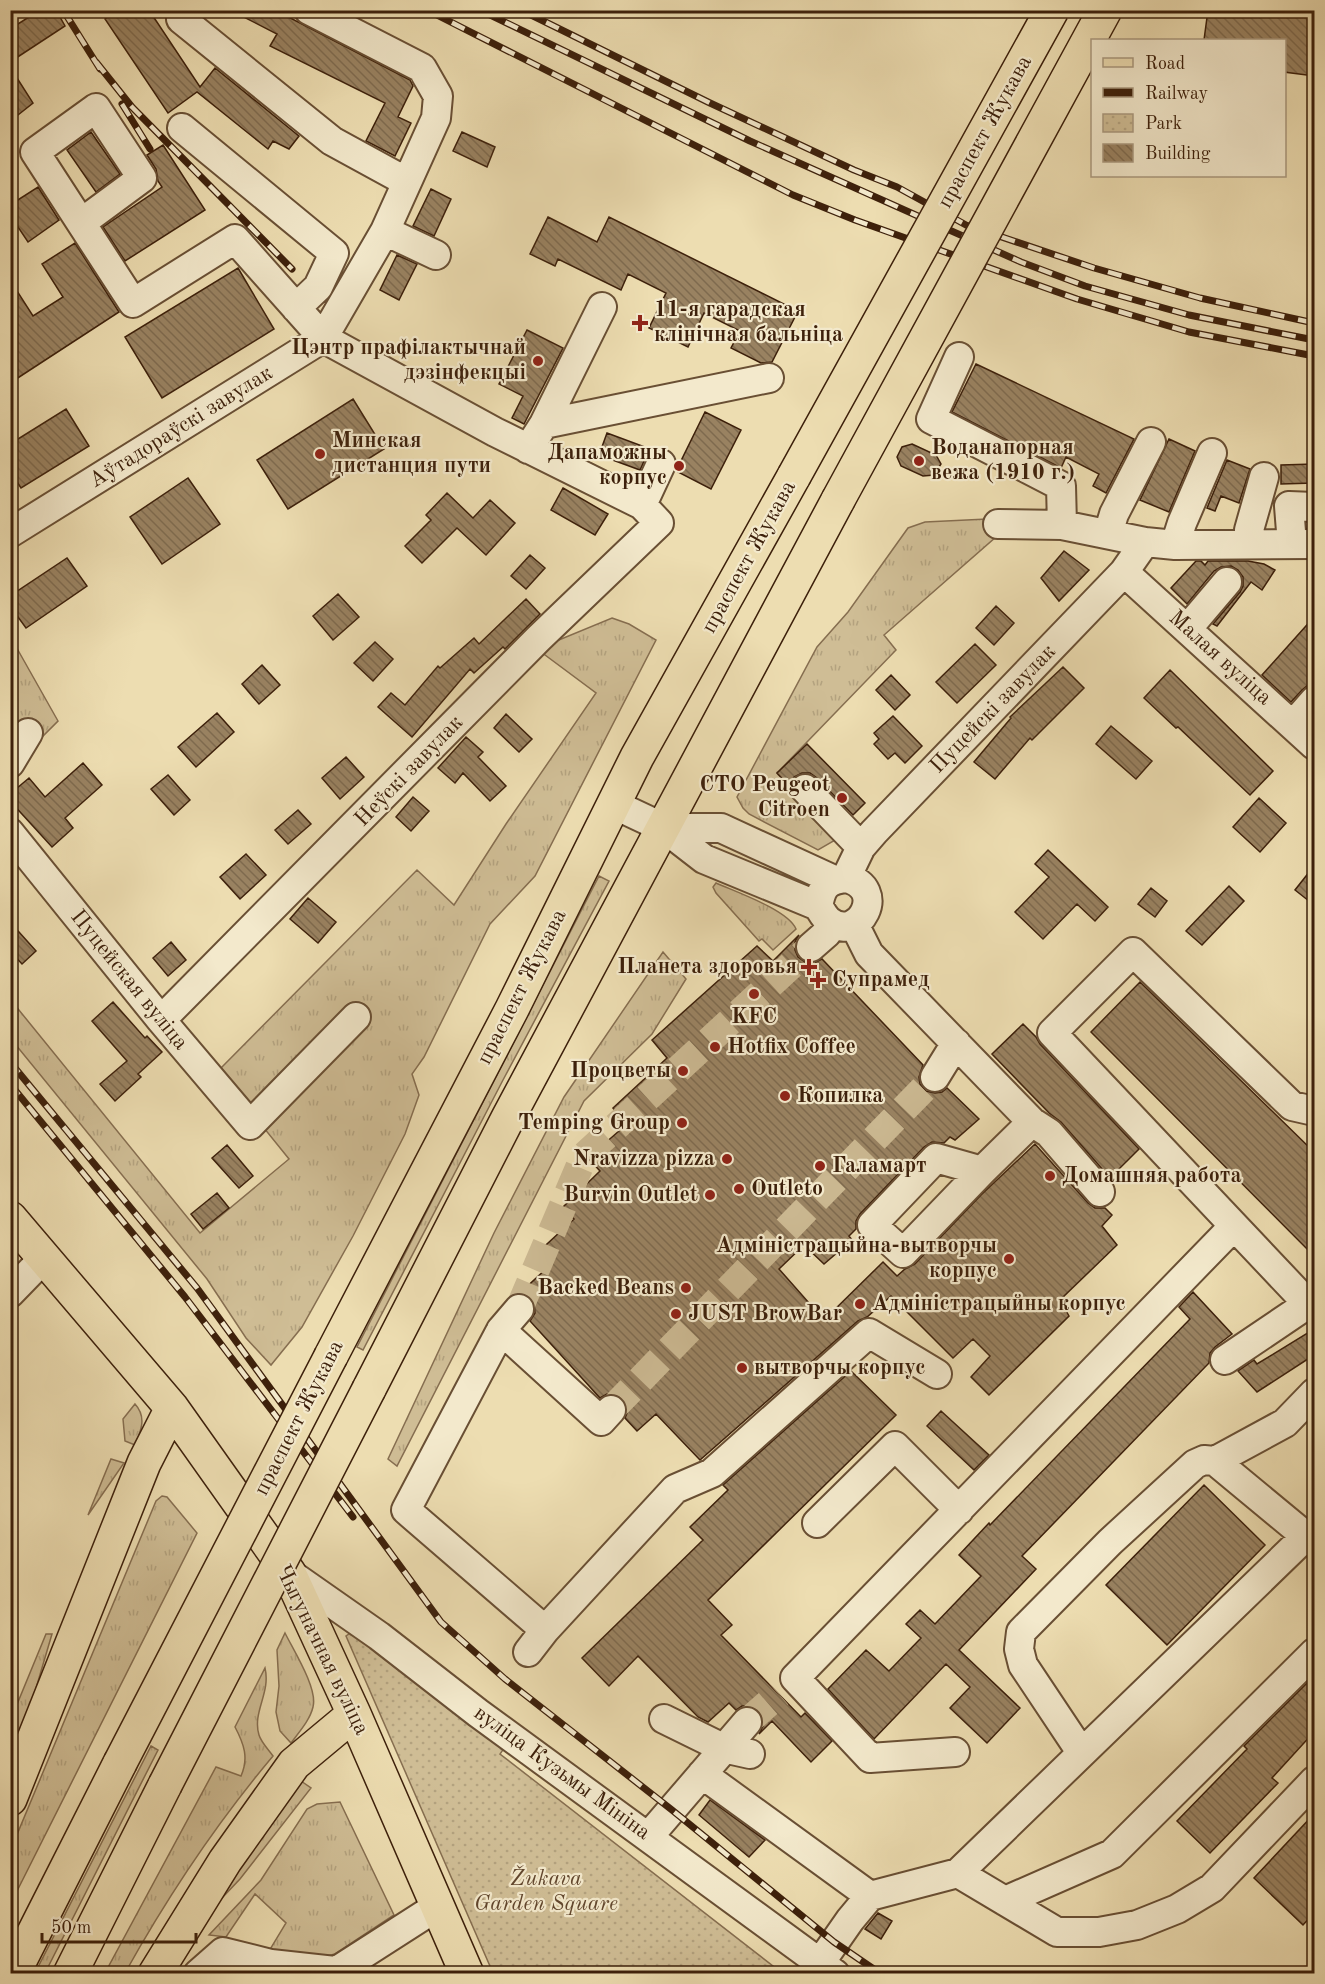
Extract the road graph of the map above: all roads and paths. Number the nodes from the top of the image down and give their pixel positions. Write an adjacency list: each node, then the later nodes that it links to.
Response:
1 (309, 10): 6 (street, Аўтадораўскі завулак)
2 (1052, 10): 40 (main road, праспект Жукава, bridge)
3 (1105, 10): 41 (main road, праспект Жукава, bridge)
4 (179, 13): 6 (street)
5 (182, 128): 10 (street)
6 (407, 182): 8 (street, Аўтадораўскі завулак)
7 (81, 223): 10 (street)
8 (385, 231): 9 (street); 12 (street, Аўтадораўскі завулак)
9 (436, 255)
10 (296, 308): 12 (street)
11 (602, 308): 15 (street)
12 (323, 338): 17 (street); 25 (street, Аўтадораўскі завулак)
13 (960, 357): 24 (street)
14 (769, 378): 15 (street)
15 (544, 424): 17 (street)
16 (1151, 442): 26 (street)
17 (528, 449): 22 (street)
18 (1212, 453): 30 (street)
19 (661, 464): 22 (street)
20 (1264, 477): 28 (street)
21 (1314, 507): 29 (street)
22 (650, 514): 48 (street, Неўскі завулак)
23 (998, 524): 24 (street)
24 (1062, 525): 26 (street)
25 (10, 532)
26 (1108, 534): 27 (street)
27 (1145, 542): 30 (street); 31 (street, Пуцейскі завулак)
28 (1249, 544): 29 (street); 30 (street)
29 (1303, 544)
30 (1175, 545)
31 (1124, 572): 33 (street, Малая вуліца); 43 (street, Пуцейскі завулак)
32 (1227, 582): 33 (street)
33 (1188, 628): 35 (street, Малая вуліца)
34 (1314, 701): 35 (street)
35 (1293, 725): 37 (street, Малая вуліца)
36 (28, 733): 38 (street)
37 (1314, 745)
38 (10, 763)
39 (805, 789): 43 (street)
40 (613, 804): 41 (street); 89 (main road, праспект Жукава, bridge)
41 (664, 828): 44 (street); 45 (street); 90 (main road, праспект Жукава, bridge)
42 (10, 833): 48 (street, Пуцейская вуліца)
43 (861, 847): 44 (street, Пуцейскі завулак)
44 (840, 879): 45 (street); 45 (street)
45 (834, 918): 46 (street); 49 (street)
46 (812, 947)
47 (356, 1017): 48 (street, Пуцейская вуліца)
48 (161, 1020)
49 (950, 1028): 50 (street); 52 (street)
50 (934, 1077)
51 (1314, 1111): 56 (street)
52 (1040, 1128): 53 (street); 54 (street)
53 (982, 1171)
54 (1100, 1192)
55 (10, 1218): 57 (main road, Чыгуначная вуліца)
56 (1234, 1226): 59 (street); 65 (street)
57 (44, 1258): 58 (street); 62 (main road, Чыгуначная вуліца)
58 (10, 1293)
59 (1225, 1360)
60 (937, 1374): 69 (street)
61 (1314, 1393): 64 (street)
62 (172, 1408): 68 (main road, Чыгуначная вуліца); 80 (main road)
63 (611, 1410): 69 (street)
64 (1215, 1461): 67 (street); 77 (street)
65 (959, 1510): 66 (street); 76 (street)
66 (817, 1523)
67 (1310, 1539): 77 (street)
68 (289, 1573): 72 (main road, Чыгуначная вуліца); 81 (street, вуліца Кузьмы Мініна)
69 (545, 1630): 70 (street)
70 (528, 1652)
71 (1314, 1653): 84 (street)
72 (354, 1714): 85 (main road, Чыгуначная вуліца); 91 (main road)
73 (664, 1719): 75 (street)
74 (747, 1722): 75 (street)
75 (737, 1751): 78 (street)
76 (956, 1752)
77 (1081, 1752): 82 (street)
78 (702, 1774): 81 (street); 83 (street)
79 (1314, 1781): 84 (street)
80 (10, 1799)
81 (649, 1836): 86 (street, вуліца Кузьмы Мініна)
82 (958, 1873): 83 (street); 84 (street)
83 (870, 1896): 86 (street)
84 (1005, 1901)
85 (438, 1906): 88 (street); 93 (main road, Чыгуначная вуліца)
86 (827, 1968)
87 (264, 1969): 88 (street); 92 (street)
88 (333, 1972)
89 (13, 1974)
90 (70, 1974)
91 (155, 1974)
92 (198, 1974)
93 (467, 1974)

